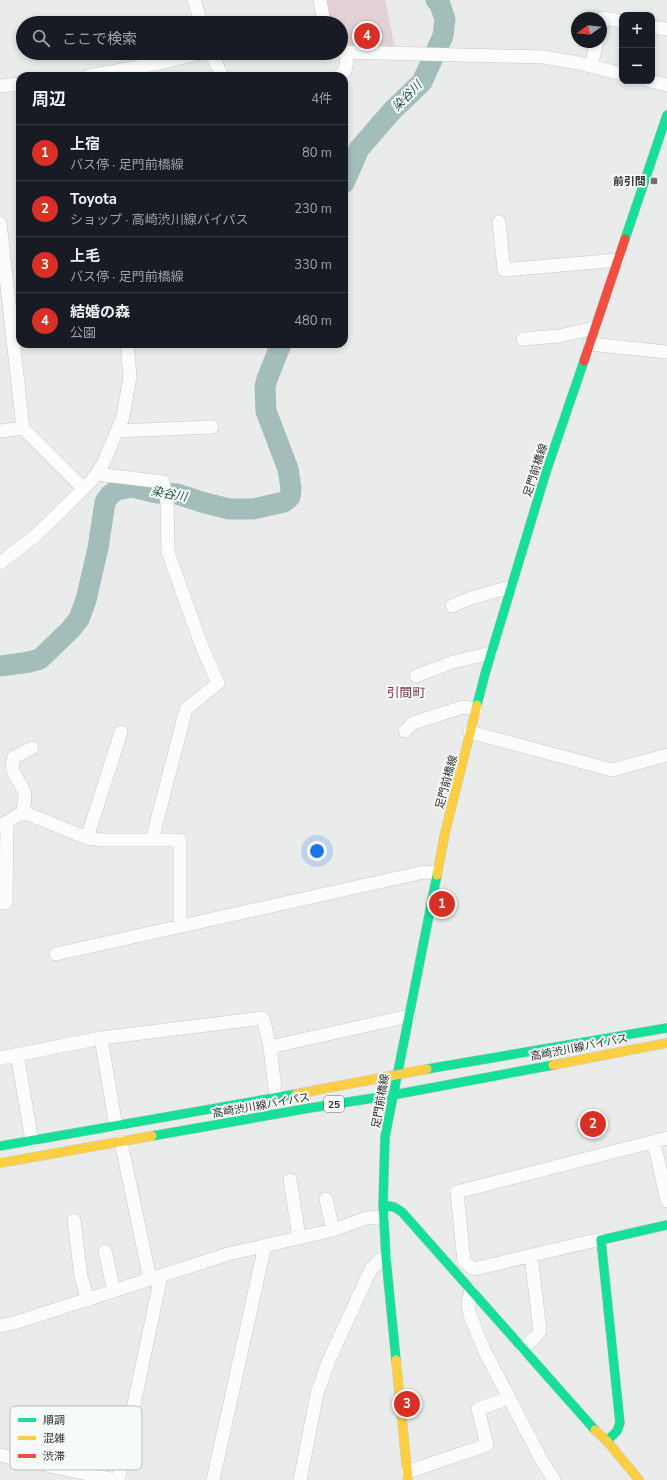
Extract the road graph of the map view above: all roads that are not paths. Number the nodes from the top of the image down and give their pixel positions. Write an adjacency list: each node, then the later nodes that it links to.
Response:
1 (194, 0): 3 (street)
2 (320, 0): 4 (street)
3 (199, 16)
4 (323, 16)
5 (607, 19): 6 (street)
6 (619, 21)
7 (655, 27): 8 (street)
8 (667, 29)
9 (596, 48): 14 (street)
10 (348, 51): 14 (street)
11 (172, 60): 15 (street)
12 (214, 60): 16 (street)
13 (346, 60): 17 (street)
14 (591, 66): 18 (street)
15 (111, 72)
16 (220, 72)
17 (344, 72)
18 (619, 73)
19 (655, 82): 21 (street)
20 (16, 84): 22 (street)
21 (667, 85)
22 (0, 86)
23 (667, 115): 26 (main road, 足門前橋線)
24 (499, 222): 26 (street)
25 (0, 223): 33 (street)
26 (618, 260): 27 (main road, 足門前橋線)
27 (595, 328): 28 (street); 29 (main road, 足門前橋線)
28 (523, 339)
29 (590, 344): 31 (street); 39 (main road, 足門前橋線)
30 (127, 348): 35 (street)
31 (667, 352)
32 (212, 427): 35 (street)
33 (23, 428): 34 (street); 37 (street)
34 (0, 431)
35 (117, 431): 36 (street)
36 (96, 474): 37 (street); 52 (street)
37 (84, 488): 38 (street)
38 (0, 563)
39 (510, 587): 40 (street); 41 (main road, 足門前橋線)
40 (452, 606)
41 (492, 653): 42 (street); 43 (main road, 足門前橋線)
42 (416, 676)
43 (476, 709): 44 (street); 46 (main road, 足門前橋線)
44 (405, 730)
45 (121, 732): 51 (street)
46 (470, 732): 48 (street); 53 (main road, 足門前橋線)
47 (32, 748): 49 (street)
48 (667, 755)
49 (23, 812): 50 (street); 51 (street)
50 (4, 824): 54 (street)
51 (87, 838): 52 (street)
52 (152, 840): 55 (street)
53 (436, 874): 55 (street); 57 (main road, 足門前橋線)
54 (0, 903)
55 (180, 927): 56 (street)
56 (56, 954)
57 (409, 1016): 61 (street); 64 (main road, 足門前橋線)
58 (667, 1028): 64 (main road, 高崎渋川線バイパス / 25)
59 (101, 1038): 61 (street); 62 (street); 67 (street)
60 (667, 1043): 65 (main road, 高崎渋川線バイパス / 25)
61 (270, 1047): 66 (street)
62 (17, 1054): 63 (street); 69 (street)
63 (0, 1058)
64 (396, 1074): 65 (main road, 足門前橋線); 66 (main road, 高崎渋川線バイパス / 25)
65 (393, 1095): 70 (main road, 高崎渋川線バイパス / 25); 77 (main road, 足門前橋線)
66 (276, 1098): 67 (main road, 高崎渋川線バイパス / 25)
67 (116, 1126): 69 (main road, 高崎渋川線バイパス / 25)
68 (667, 1138): 71 (street)
69 (32, 1140): 72 (main road, 高崎渋川線バイパス / 25)
70 (121, 1142): 73 (main road, 高崎渋川線バイパス / 25); 87 (street)
71 (654, 1142): 76 (street); 85 (street)
72 (0, 1146)
73 (0, 1163)
74 (290, 1180): 81 (street)
75 (326, 1199): 80 (street)
76 (667, 1201)
77 (383, 1211): 80 (street); 86 (main road, 足門前橋線); 88 (main road)
78 (74, 1220): 90 (street)
79 (667, 1225): 82 (main road)
80 (333, 1230): 81 (street)
81 (299, 1237): 83 (street)
82 (601, 1240): 85 (street); 95 (main road)
83 (265, 1244): 87 (street); 102 (street)
84 (105, 1251): 89 (street)
85 (531, 1256): 92 (street)
86 (386, 1258): 100 (main road, 足門前橋線); 103 (street)
87 (156, 1277): 89 (street); 94 (street)
88 (471, 1290): 92 (main road); 93 (street)
89 (114, 1291): 90 (street)
90 (88, 1300): 91 (street)
91 (0, 1326)
92 (523, 1349): 95 (main road)
93 (509, 1398): 100 (street); 104 (street)
94 (131, 1406)
95 (607, 1441): 105 (main road)
96 (0, 1455): 97 (street)
97 (10, 1457)
98 (70, 1470): 101 (street)
99 (119, 1470): 101 (street)
100 (407, 1476)
101 (117, 1480)
102 (213, 1480)
103 (300, 1480)
104 (554, 1480)
105 (639, 1480)

